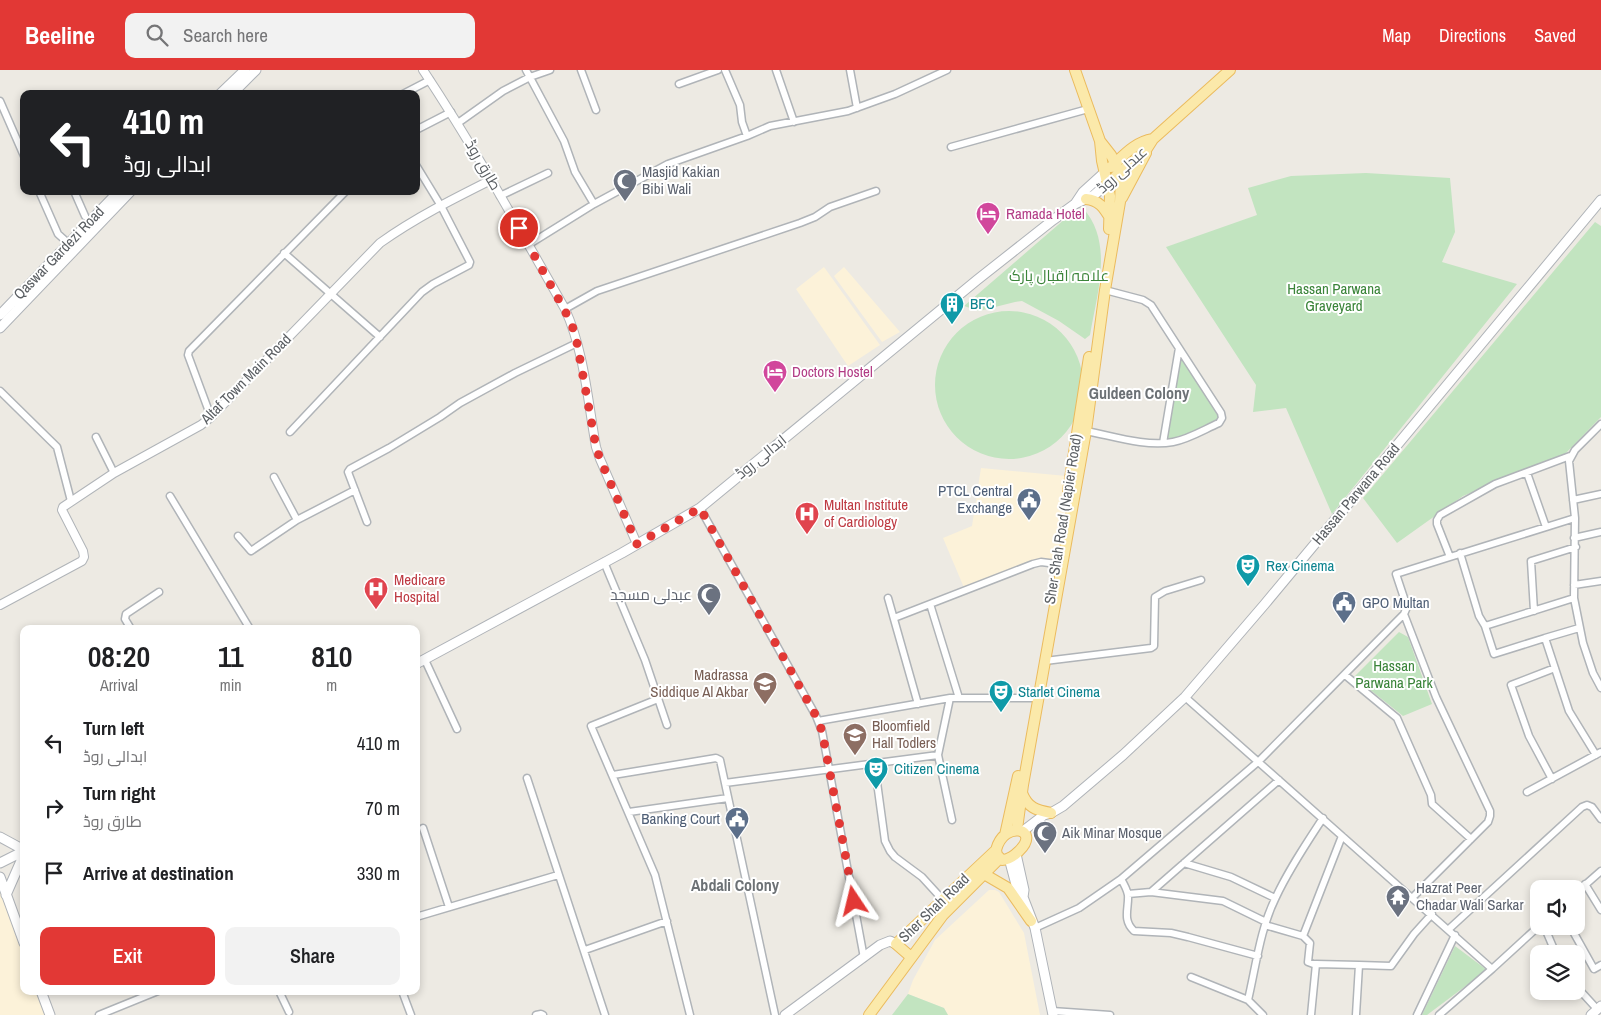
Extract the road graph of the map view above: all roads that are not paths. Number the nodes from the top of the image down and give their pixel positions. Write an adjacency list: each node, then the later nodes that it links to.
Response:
1 (245, 70): 17 (main road)
2 (256, 70): 18 (main road)
3 (423, 70): 15 (street, طارق روڈ)
4 (526, 70): 14 (street)
5 (550, 70): 14 (street)
6 (581, 70): 23 (street)
7 (718, 70): 16 (street)
8 (726, 70): 28 (street)
9 (776, 70): 25 (street)
10 (850, 70): 21 (street)
11 (946, 70): 21 (street)
12 (1075, 70): 22 (main road)
13 (1230, 70): 29 (main road)
14 (530, 77): 26 (street); 50 (street)
15 (430, 80): 19 (street); 24 (street, طارق روڈ)
16 (679, 84)
17 (224, 90)
18 (236, 90)
19 (410, 90)
20 (0, 101): 31 (street)
21 (856, 108): 25 (street)
22 (1088, 108): 30 (main road); 32 (street)
23 (596, 110)
24 (451, 112): 26 (street, طارق روڈ); 27 (street)
25 (794, 122): 28 (street)
26 (458, 123): 38 (street, طارق روڈ)
27 (420, 128)
28 (747, 136): 50 (street)
29 (1153, 139): 33 (main road, عبدلی روڈ); 37 (main road, عبدلی روڈ); 48 (main road)
30 (1100, 141): 33 (main road); 35 (main road)
31 (20, 147)
32 (951, 147)
33 (1114, 164): 35 (main road, عبدلی روڈ); 37 (main road)
34 (420, 172): 52 (street)
35 (1105, 172): 39 (main road); 51 (main road, عبدلی روڈ)
36 (548, 173): 46 (street)
37 (1120, 174): 39 (main road, عبدلی روڈ); 48 (main road)
38 (491, 180): 46 (street, طارق روڈ); 52 (street, Altaf Town Main Road)
39 (1108, 183): 47 (main road, عبدلی روڈ); 54 (main road)
40 (876, 190): 61 (street)
41 (41, 195): 56 (street)
42 (76, 195): 53 (street)
43 (115, 195): 56 (main road, Qaswar Gardezi Road)
44 (127, 195): 63 (main road)
45 (342, 195): 58 (street)
46 (500, 196): 57 (street, طارق روڈ)
47 (1086, 199): 51 (main road, عبدلی روڈ); 54 (main road)
48 (1120, 202): 55 (main road)
49 (1600, 203): 121 (main road, Hassan Parwana Road)
50 (594, 204): 57 (street)
51 (1075, 204): 84 (main road, ابدالی روڈ)
52 (441, 206): 60 (street, Altaf Town Main Road); 64 (street)
53 (85, 216)
54 (1110, 218): 55 (main road)
55 (1111, 238): 59 (main road, Sher Shah Road (Napier Road)); 68 (main road, Sher Shah Road (Napier Road))
56 (68, 243): 62 (main road, Qaswar Gardezi Road)
57 (528, 245): 61 (street, طارق روڈ)
58 (284, 253): 60 (street); 69 (street)
59 (1105, 290): 66 (street); 68 (main road, Sher Shah Road (Napier Road))
60 (330, 294): 64 (street); 69 (street, Altaf Town Main Road)
61 (564, 309): 65 (street, طارق روڈ)
62 (0, 315)
63 (0, 328)
64 (380, 337): 72 (street)
65 (577, 343): 79 (street); 92 (street, طارق روڈ)
66 (1179, 348): 74 (street); 74 (street)
67 (0, 391): 83 (street)
68 (1087, 394): 71 (main road, Sher Shah Road (Napier Road)); 97 (main road, Sher Shah Road (Napier Road))
69 (211, 417): 76 (street, Altaf Town Main Road)
70 (1601, 424): 75 (street)
71 (1086, 431): 74 (street); 114 (main road, Sher Shah Road (Napier Road))
72 (290, 432)
73 (96, 437): 76 (street)
74 (1163, 443)
75 (1570, 456): 77 (street); 82 (street)
76 (114, 473): 83 (street, Altaf Town Main Road)
77 (1527, 473): 88 (street); 95 (street)
78 (274, 477): 86 (street)
79 (355, 490): 86 (street); 87 (street)
80 (1601, 494): 82 (street)
81 (170, 496): 110 (street)
82 (1573, 500): 85 (street)
83 (71, 501): 105 (street)
84 (700, 508): 92 (main road, ابدالی روڈ); 127 (street)
85 (1575, 518): 88 (street); 91 (street)
86 (297, 520): 90 (street)
87 (367, 522)
88 (1546, 527): 94 (street)
89 (1601, 532): 91 (street)
90 (238, 536)
91 (1574, 538): 93 (street)
92 (637, 544): 96 (main road, ابدالی روڈ)
93 (1576, 547): 100 (street); 106 (street)
94 (1460, 554): 95 (street); 111 (street)
95 (1450, 556): 107 (street)
96 (604, 562): 115 (main road, ابدالی روڈ); 125 (street)
97 (1057, 564): 104 (street); 124 (main road, Sher Shah Road (Napier Road))
98 (1201, 580): 114 (street)
99 (1601, 581): 100 (street)
100 (1574, 585): 103 (street)
101 (159, 592): 109 (street)
102 (888, 598): 108 (street)
103 (1574, 598): 106 (street); 112 (street)
104 (930, 604): 108 (street); 123 (street)
105 (0, 605)
106 (1534, 611): 111 (street)
107 (1404, 614): 119 (street); 153 (street)
108 (894, 618): 126 (street)
109 (129, 625)
110 (248, 625)
111 (1485, 626): 113 (street)
112 (1579, 628): 113 (street); 118 (street)
113 (1545, 638): 116 (street)
114 (1045, 661): 140 (main road, Sher Shah Road (Napier Road))
115 (420, 662): 129 (street)
116 (1555, 668): 130 (street); 137 (street)
117 (1601, 670): 118 (street)
118 (1593, 673): 120 (street)
119 (1345, 675): 132 (street); 153 (street)
120 (1601, 688)
121 (1184, 697): 132 (street); 144 (main road, Hassan Parwana Road)
122 (950, 698): 123 (street); 126 (street); 131 (street)
123 (959, 698): 124 (street)
124 (1032, 698): 140 (main road, Sher Shah Road (Napier Road))
125 (658, 699): 128 (street); 134 (street)
126 (918, 704): 127 (street)
127 (818, 721): 133 (street)
128 (667, 725)
129 (457, 729)
130 (1598, 753): 137 (street)
131 (938, 755): 133 (street); 147 (street)
132 (1259, 761): 138 (street); 164 (street)
133 (829, 769): 139 (street); 189 (street)
134 (613, 775): 139 (street); 143 (street)
135 (876, 775): 171 (street)
136 (526, 778): 162 (street)
137 (1552, 779): 141 (street)
138 (1279, 780): 145 (street); 159 (street)
139 (725, 783): 142 (street)
140 (1020, 787): 144 (main road); 149 (main road); 150 (main road, Sher Shah Road (Napier Road))
141 (1528, 792)
142 (728, 798): 143 (street); 212 (street)
143 (629, 812): 176 (street)
144 (1050, 813): 149 (main road, Hassan Parwana Road)
145 (1323, 818): 151 (street); 170 (street)
146 (1601, 819): 179 (street)
147 (952, 820)
148 (423, 828): 172 (street)
149 (1022, 832): 150 (main road); 156 (main road)
150 (1005, 835): 156 (main road)
151 (1342, 836): 169 (street); 184 (street)
152 (0, 837): 154 (main road)
153 (1471, 839): 169 (street)
154 (20, 850)
155 (20, 854): 158 (main road)
156 (1005, 855): 161 (main road, Sher Shah Road); 171 (main road, Sher Shah Road); 178 (main road)
157 (20, 862): 168 (main road)
158 (0, 863)
159 (1184, 863): 166 (street); 170 (street)
160 (1601, 871): 165 (street)
161 (984, 874): 178 (main road); 188 (main road, Sher Shah Road)
162 (558, 875): 172 (street); 186 (street)
163 (0, 877): 168 (main road)
164 (1121, 879): 167 (street); 178 (street)
165 (1586, 884): 173 (street)
166 (1151, 892): 167 (street); 177 (street)
167 (1128, 894): 187 (street)
168 (6, 895): 180 (main road)
169 (1413, 897): 174 (street)
170 (1275, 898): 177 (street)
171 (943, 900): 185 (main road, Sher Shah Road)
172 (449, 906): 175 (street)
173 (1601, 910)
174 (1432, 914): 179 (street); 191 (street)
175 (420, 916)
176 (667, 922): 186 (street); 211 (street)
177 (1266, 923): 184 (street); 187 (street)
178 (1033, 925): 203 (main road)
179 (1449, 929): 181 (street)
180 (20, 933)
181 (1455, 935): 193 (street); 219 (street)
182 (1530, 935): 193 (street)
183 (1575, 935): 192 (street)
184 (1303, 936): 190 (street)
185 (896, 944): 188 (main road, Sher Shah Road); 189 (main road)
186 (584, 950): 210 (street)
187 (1258, 956): 200 (street)
188 (911, 957): 214 (main road)
189 (864, 958): 213 (main road)
190 (1316, 965): 191 (street); 217 (street)
191 (1359, 965): 218 (street)
192 (1601, 965)
193 (1492, 969): 204 (street)
194 (1191, 977): 200 (street)
195 (42, 995): 205 (main road)
196 (148, 995): 206 (street)
197 (281, 995): 201 (street)
198 (404, 995): 207 (street)
199 (1585, 998): 202 (street)
200 (1248, 1000): 216 (street)
201 (289, 1012)
202 (1595, 1012)
203 (1052, 1013): 215 (street)
204 (1443, 1014)
205 (50, 1015)
206 (98, 1015)
207 (411, 1015)
208 (536, 1015): 209 (street)
209 (543, 1015)
210 (605, 1015)
211 (690, 1015)
212 (775, 1015)
213 (785, 1015)
214 (869, 1015)
215 (1110, 1015)
216 (1263, 1015)
217 (1312, 1015)
218 (1356, 1015)
219 (1417, 1015)

